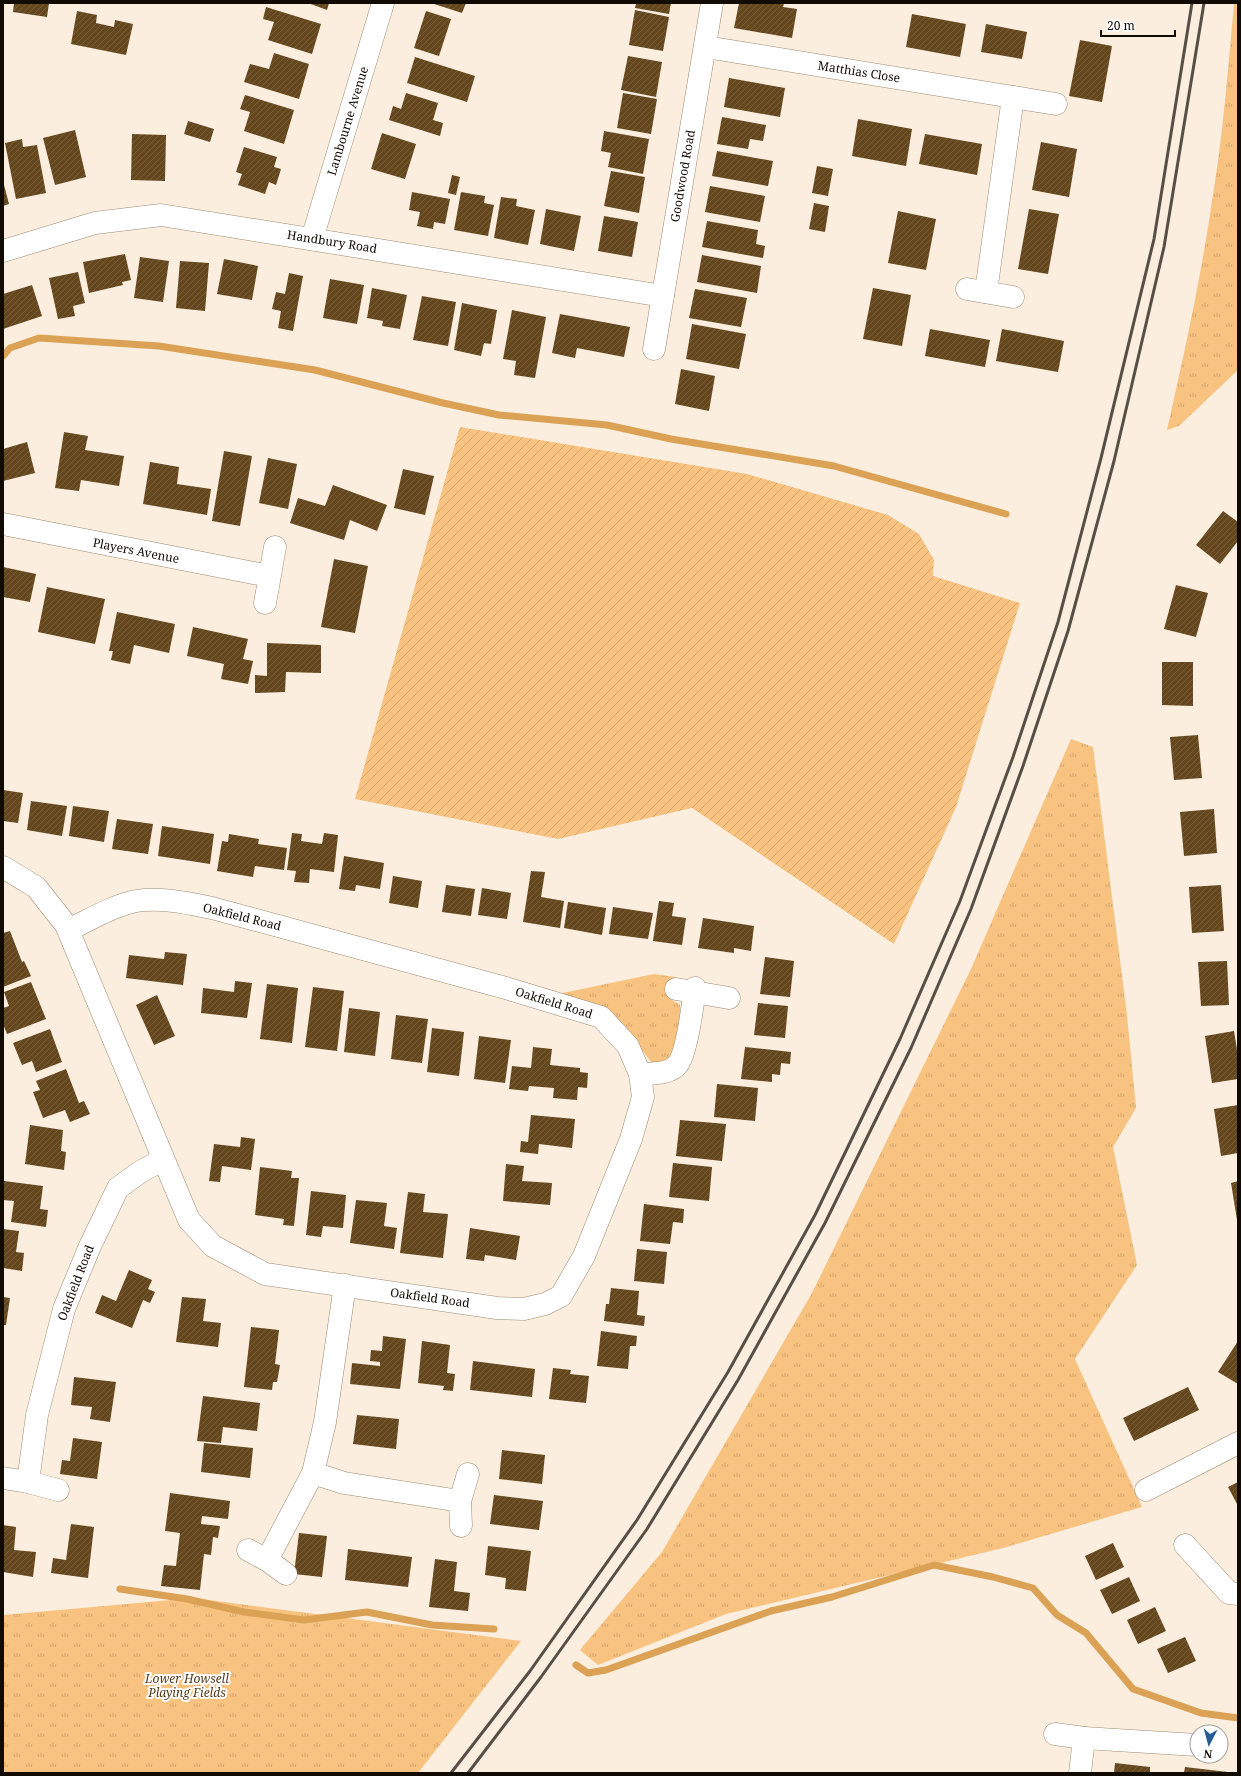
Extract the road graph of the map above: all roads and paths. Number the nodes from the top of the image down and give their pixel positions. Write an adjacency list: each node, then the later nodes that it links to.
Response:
1 (383, 3): 6 (street, Lambourne Avenue)
2 (712, 3): 3 (street, Goodwood Road)
3 (706, 47): 4 (street, Matthias Close); 8 (street, Goodwood Road)
4 (1013, 97): 5 (street, Matthias Close); 9 (street)
5 (1056, 104)
6 (312, 239): 7 (street, Handbury Road); 8 (street, Handbury Road)
7 (3, 251)
8 (663, 296): 10 (street, Goodwood Road)
9 (1013, 297)
10 (654, 349)
11 (3, 524): 13 (street, Players Avenue)
12 (275, 547): 13 (street)
13 (269, 576): 14 (street)
14 (265, 603)
15 (3, 867): 16 (street, Oakfield Road)
16 (68, 930): 18 (street, Oakfield Road); 19 (street, Oakfield Road)
17 (729, 998): 18 (street)
18 (640, 1074): 20 (street, Oakfield Road)
19 (162, 1160): 20 (street, Oakfield Road); 25 (street, Oakfield Road)
20 (345, 1286): 22 (street)
21 (1238, 1443): 27 (street)
22 (313, 1473): 28 (street); 31 (street)
23 (468, 1474): 28 (street)
24 (3, 1478): 25 (street)
25 (28, 1482): 26 (street)
26 (58, 1490)
27 (1146, 1490)
28 (460, 1501): 29 (street)
29 (461, 1526)
30 (1185, 1545): 32 (street)
31 (286, 1574)
32 (1238, 1594)
33 (1055, 1734): 34 (street)
34 (1084, 1738): 35 (street); 36 (street)
35 (1189, 1744)
36 (1080, 1773)

